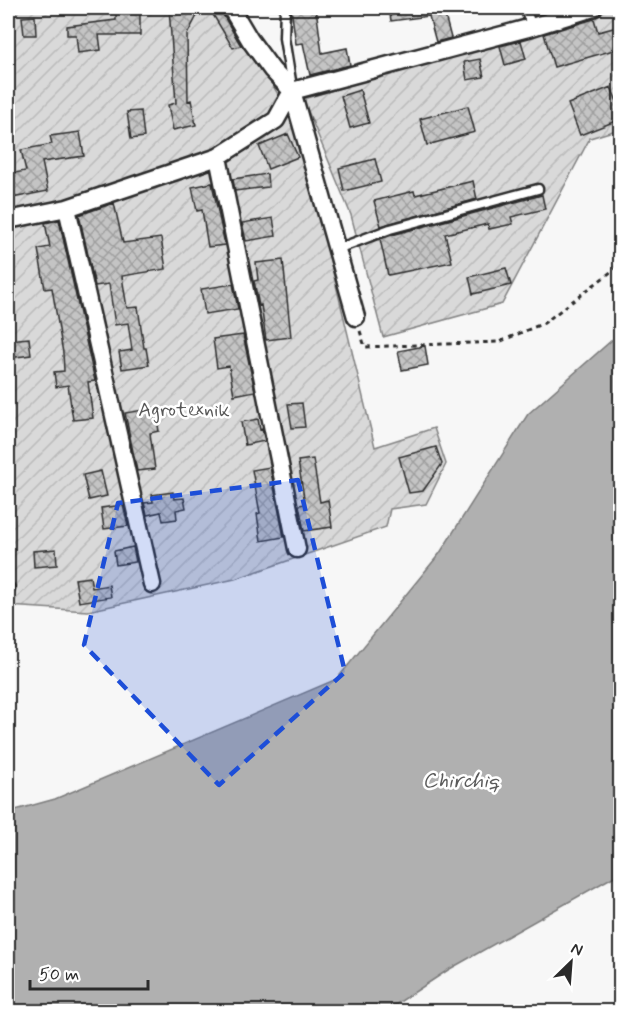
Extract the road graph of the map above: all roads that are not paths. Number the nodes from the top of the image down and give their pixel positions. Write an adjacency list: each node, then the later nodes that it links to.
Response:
1 (231, 8): 6 (street)
2 (285, 8): 6 (lane)
3 (525, 8): 5 (lane)
4 (593, 8): 5 (street)
5 (532, 27): 6 (street)
6 (292, 91): 7 (street); 11 (street)
7 (218, 157): 9 (street); 13 (street)
8 (538, 189): 11 (lane)
9 (67, 208): 10 (street); 14 (street)
10 (8, 220)
11 (337, 249): 12 (street)
12 (356, 317)
13 (297, 549)
14 (152, 585)

